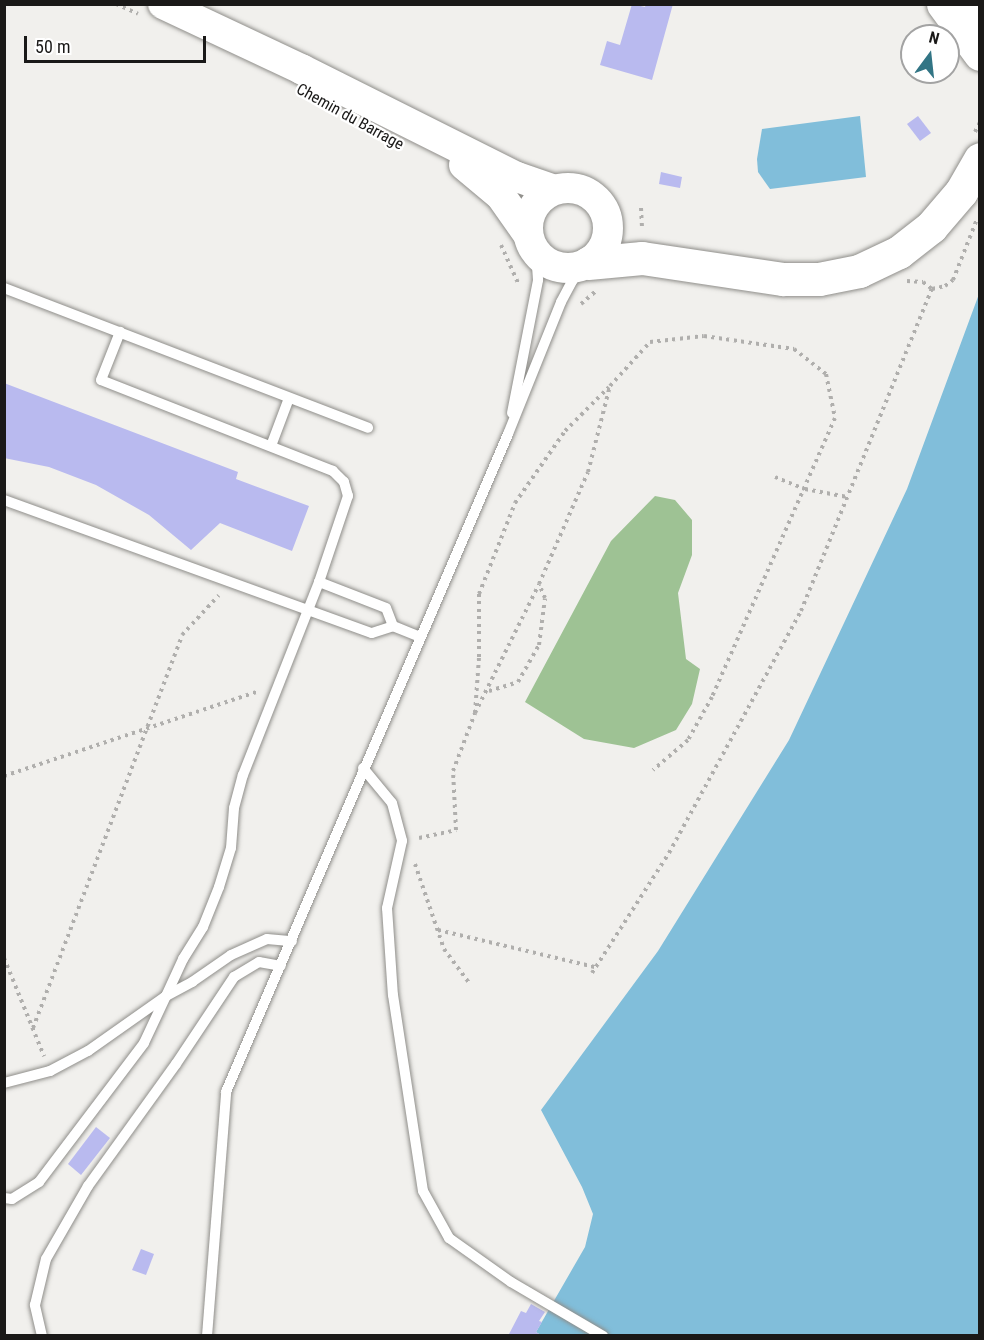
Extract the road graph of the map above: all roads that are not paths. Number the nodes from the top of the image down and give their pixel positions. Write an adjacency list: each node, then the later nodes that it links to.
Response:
1 (943, 4): 5 (highway)
2 (974, 4): 4 (highway)
3 (155, 11): 6 (main road, Chemin du Barrage)
4 (980, 13)
5 (980, 54)
6 (422, 132): 8 (main road, Chemin du Barrage); 9 (main road, Chemin du Barrage)
7 (975, 150): 10 (highway)
8 (554, 190): 9 (main road); 10 (main road, Chemin du Barrage)
9 (521, 241): 10 (main road, Chemin du Barrage); 15 (lane)
10 (588, 263): 15 (lane)
11 (4, 288): 12 (lane)
12 (120, 332): 13 (lane); 16 (lane)
13 (290, 398): 14 (lane); 16 (lane)
14 (368, 428)
15 (508, 434): 21 (lane)
16 (271, 446): 18 (lane)
17 (4, 500): 19 (lane)
18 (319, 582): 19 (lane); 20 (lane)
19 (307, 609): 20 (lane); 25 (lane)
20 (393, 626): 21 (lane)
21 (420, 637): 22 (lane)
22 (363, 768): 23 (lane); 30 (lane)
23 (292, 941): 24 (lane); 25 (lane)
24 (281, 966): 28 (lane); 29 (lane)
25 (166, 996): 26 (lane); 27 (lane)
26 (4, 1083)
27 (4, 1198)
28 (42, 1335)
29 (207, 1335)
30 (603, 1335)

